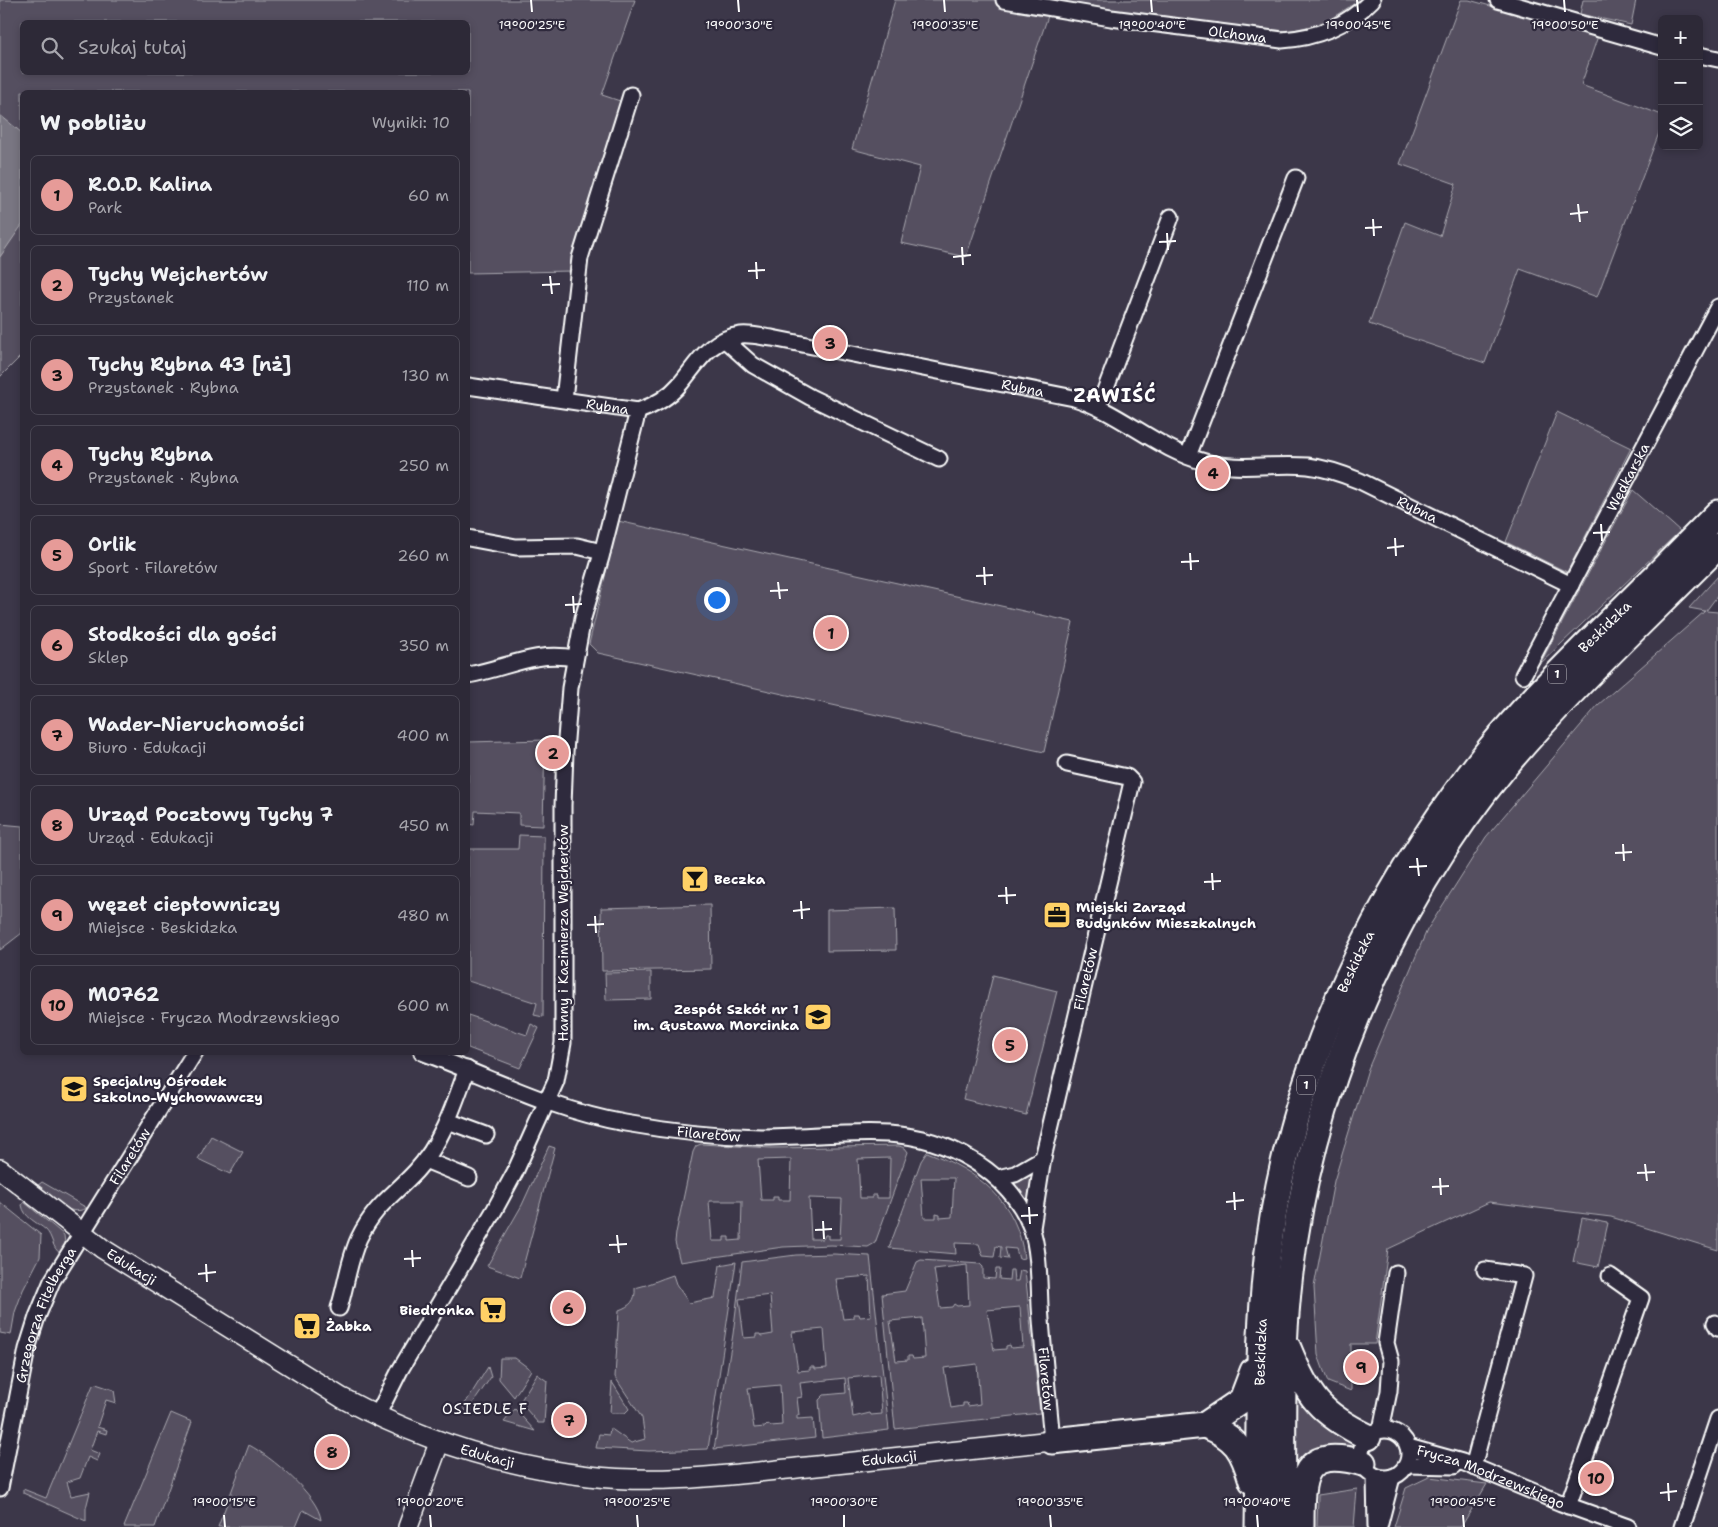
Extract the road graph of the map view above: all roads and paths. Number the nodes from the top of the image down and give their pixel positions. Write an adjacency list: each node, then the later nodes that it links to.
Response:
1 (1004, 0): 2 (street, Olchowa)
2 (1372, 0)
3 (1498, 0): 4 (street)
4 (1658, 46)
5 (1703, 56): 6 (street)
6 (1718, 58)
7 (631, 95): 13 (street)
8 (1296, 178): 16 (street)
9 (1171, 217): 14 (street)
10 (1718, 306): 22 (street, Wędkarska)
11 (725, 340): 14 (street, Rybna); 15 (street, Rybna); 17 (street)
12 (470, 386): 13 (street, Rybna)
13 (564, 400): 15 (street, Rybna)
14 (1096, 405): 16 (street, Rybna)
15 (638, 412): 21 (street, Hanny i Kazimierza Wejchertów)
16 (1188, 456): 22 (street, Rybna)
17 (939, 459)
18 (1718, 513): 44 (main road, Beskidzka / 1)
19 (470, 538): 21 (street)
20 (1718, 546): 45 (main road, Beskidzka / 1)
21 (602, 552): 23 (street, Hanny i Kazimierza Wejchertów)
22 (1571, 585): 25 (street, Wędkarska)
23 (575, 658): 24 (street); 30 (street, Hanny i Kazimierza Wejchertów)
24 (470, 675)
25 (1522, 675)
26 (1067, 764): 33 (street, Filaretów)
27 (193, 1055): 39 (street, Filaretów)
28 (430, 1055): 29 (street, Filaretów)
29 (467, 1069): 30 (street, Filaretów); 31 (street)
30 (547, 1102): 37 (street, Filaretów); 47 (street, Hanny i Kazimierza Wejchertów)
31 (448, 1121): 32 (street); 34 (street)
32 (486, 1135)
33 (1043, 1158): 37 (street); 38 (street, Filaretów)
34 (425, 1160): 36 (street); 43 (street)
35 (0, 1169): 39 (street, Edukacji)
36 (469, 1178)
37 (998, 1178): 38 (street, Filaretów)
38 (1032, 1228): 52 (street, Filaretów)
39 (80, 1233): 47 (street, Edukacji); 59 (street, Grzegorza Fitelberga)
40 (1485, 1270): 56 (street)
41 (1396, 1273): 46 (street)
42 (1610, 1276): 60 (street)
43 (340, 1308)
44 (1260, 1339): 49 (main road); 61 (main road, Beskidzka / 1)
45 (1284, 1339): 51 (main road); 63 (main road, Beskidzka / 1)
46 (1389, 1392): 50 (street); 51 (street)
47 (377, 1416): 53 (street, Edukacji)
48 (1718, 1419): 67 (street)
49 (1205, 1425): 52 (main road); 61 (main road)
50 (1396, 1433): 51 (street); 54 (street)
51 (1374, 1434): 57 (street)
52 (1052, 1441): 53 (street, Edukacji)
53 (440, 1443): 62 (street)
54 (1408, 1447): 55 (street); 56 (street, Frycza Modrzewskiego)
55 (1406, 1465): 56 (street); 58 (street)
56 (1473, 1467): 60 (street, Frycza Modrzewskiego)
57 (1369, 1470): 58 (street); 64 (main road); 65 (street)
58 (1392, 1477): 65 (street)
59 (0, 1488)
60 (1568, 1506): 66 (street, Frycza Modrzewskiego)
61 (1258, 1515)
62 (408, 1527)
63 (1282, 1527)
64 (1301, 1527)
65 (1378, 1527)
66 (1628, 1527)
67 (1682, 1527)

